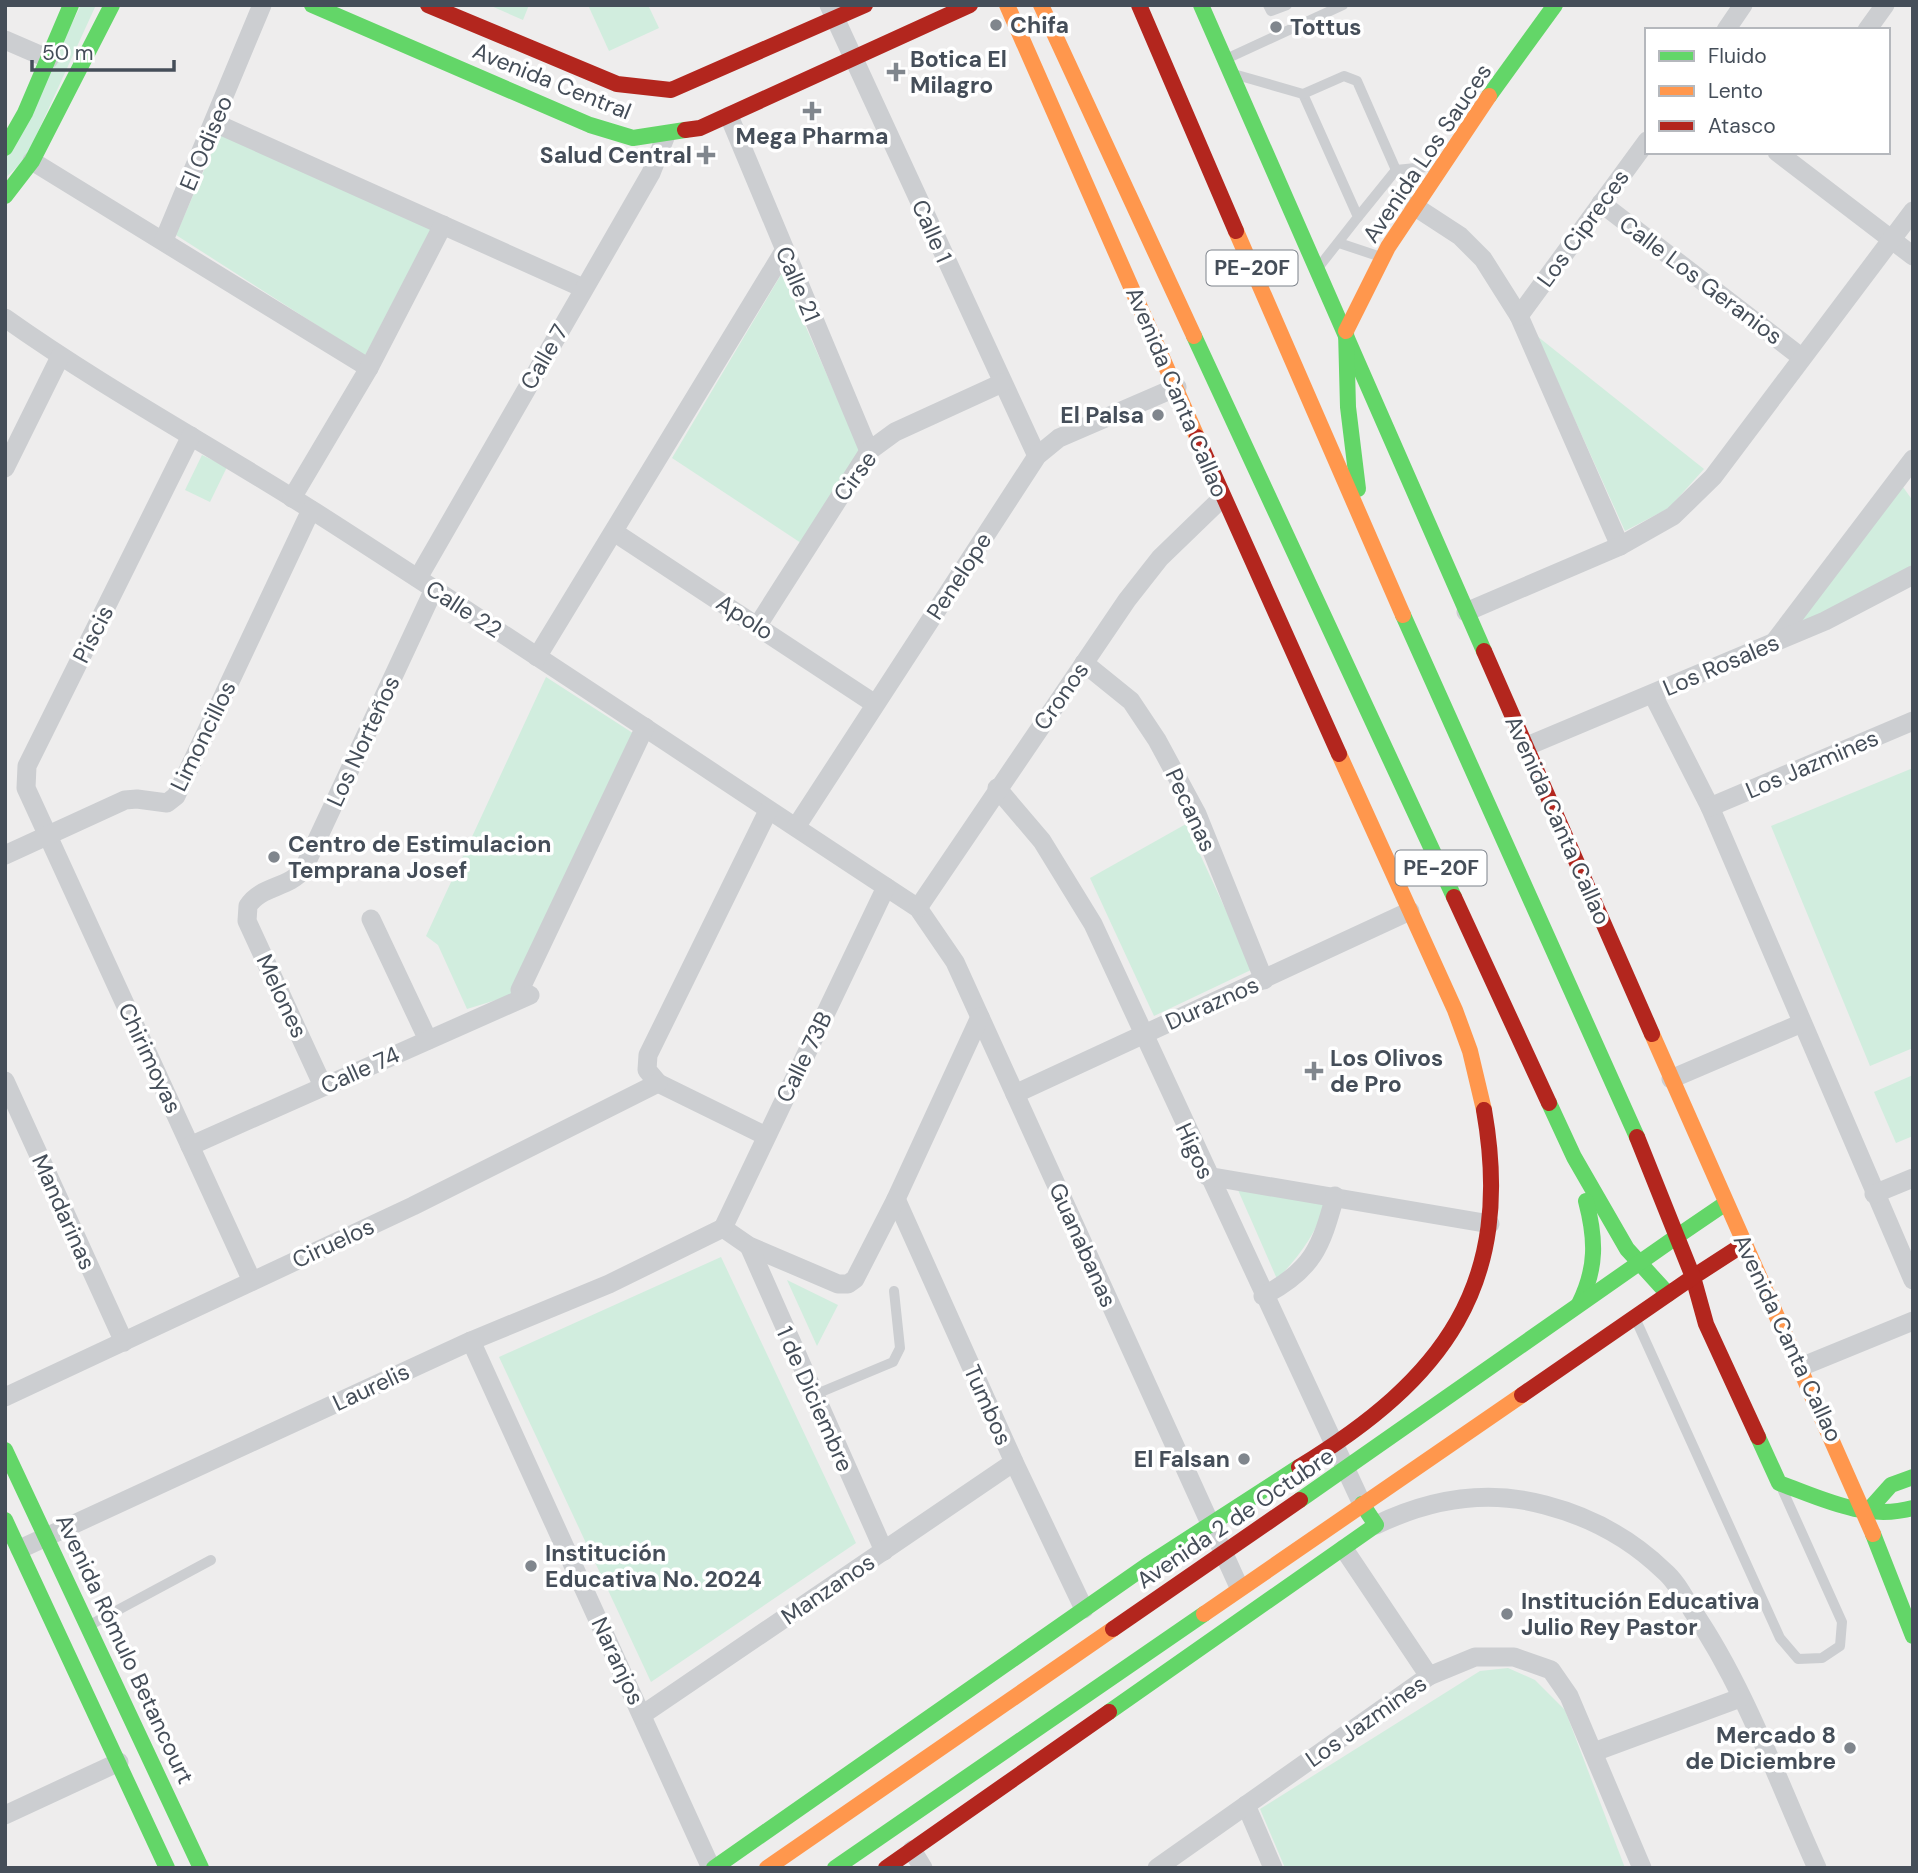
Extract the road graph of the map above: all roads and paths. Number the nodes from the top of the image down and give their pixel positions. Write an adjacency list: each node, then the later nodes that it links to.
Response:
1 (71, 5): 23 (main road)
2 (112, 5): 32 (main road)
3 (262, 5): 27 (street, El Odiseo)
4 (312, 5): 28 (main road, Avenida Central)
5 (428, 5): 18 (main road, Avenida Central)
6 (865, 5): 18 (main road, Avenida Central)
7 (970, 5): 22 (main road, Avenida Central)
8 (1007, 5): 56 (main road, Avenida Canta Callao)
9 (1041, 5): 103 (main road, Avenida Canta Callao / PE-20F)
10 (1139, 5): 65 (main road, Avenida Canta Callao / PE-20F)
11 (1201, 5): 24 (main road, Avenida Canta Callao)
12 (1268, 5): 13 (lane)
13 (1287, 5)
14 (1343, 5): 24 (lane)
15 (1555, 5): 33 (main road, Avenida Los Sauces)
16 (1743, 5): 19 (street)
17 (1885, 5): 20 (street)
18 (832, 12): 22 (street, Calle 1)
19 (1727, 28)
20 (1868, 28)
21 (5, 40): 23 (street)
22 (853, 57): 26 (main road, Avenida Central); 55 (street, Calle 1)
23 (49, 59): 30 (main road)
24 (1228, 66): 25 (lane); 47 (main road, Avenida Canta Callao)
25 (1303, 94): 34 (lane); 39 (lane)
26 (729, 116): 28 (main road, Avenida Central); 44 (street, Calle 21)
27 (215, 124): 40 (street); 42 (street, El Odiseo)
28 (666, 135): 48 (street, Calle 7)
29 (1645, 144): 36 (street, Los Cipreces)
30 (5, 148)
31 (1780, 154): 41 (street)
32 (32, 161): 35 (main road); 42 (street)
33 (1443, 165): 34 (lane); 37 (main road, Avenida Los Sauces)
34 (1396, 170): 39 (lane)
35 (5, 196)
36 (1601, 203): 49 (street, Los Cipreces); 53 (street, Calle Los Geranios)
37 (1414, 206): 46 (main road, Avenida Los Sauces); 49 (street)
38 (1913, 211): 41 (street)
39 (1358, 217): 43 (lane)
40 (443, 225): 48 (street); 54 (street)
41 (1890, 238): 45 (street); 53 (street)
42 (164, 240): 54 (street)
43 (1339, 243): 46 (lane); 47 (lane)
44 (785, 251): 58 (street, Calle 21); 66 (street)
45 (1913, 256)
46 (1383, 257): 51 (main road, Avenida Los Sauces)
47 (1318, 268): 51 (main road, Avenida Canta Callao)
48 (583, 288): 69 (street, Calle 7)
49 (1519, 316): 67 (street)
50 (5, 318): 52 (street, Calle 22)
51 (1346, 331): 65 (main road); 70 (main road, Avenida Canta Callao)
52 (60, 357): 57 (street, Calle 22); 60 (street)
53 (1801, 357): 67 (street)
54 (369, 368): 62 (street)
55 (1002, 383): 58 (street, Cirse); 59 (street, Calle 1)
56 (1177, 387): 59 (street, Penelope); 63 (main road, Avenida Canta Callao)
57 (191, 436): 62 (street, Calle 22); 84 (street, Piscis)
58 (869, 451): 71 (street, Cirse)
59 (1037, 456): 76 (street, Penelope)
60 (5, 468)
61 (1910, 471): 72 (street)
62 (292, 498): 64 (street, Calle 22)
63 (1222, 498): 74 (street, Cronos); 89 (main road, Avenida Canta Callao)
64 (311, 510): 69 (street, Calle 22); 84 (street, Limoncillos)
65 (1365, 531): 112 (main road, Avenida Canta Callao / PE-20F)
66 (614, 532): 71 (street, Apolo); 73 (street)
67 (1620, 546): 70 (street)
68 (1913, 575): 72 (street, Los Rosales)
69 (426, 584): 73 (street, Calle 22); 87 (street, Los Norteños)
70 (1466, 612): 79 (main road, Avenida Canta Callao)
71 (758, 625): 76 (street, Apolo)
72 (1774, 642): 75 (street, Los Rosales)
73 (537, 657): 78 (street, Calle 22)
74 (1084, 663): 80 (street, Cronos); 91 (street, Pecanas)
75 (1653, 695): 79 (street, Los Rosales); 81 (street)
76 (875, 705): 83 (street, Penelope)
77 (1913, 721): 81 (street, Los Jazmines)
78 (645, 727): 82 (street, Calle 22); 95 (street, Calle 74)
79 (1525, 747): 96 (main road, Avenida Canta Callao)
80 (997, 788): 88 (street, Cronos); 94 (street, Higos)
81 (1710, 807): 93 (street)
82 (768, 811): 83 (street, Calle 22); 98 (street)
83 (796, 827): 86 (street, Calle 22)
84 (48, 835): 85 (street, Limoncillos); 102 (street, Chirimoyas)
85 (5, 855)
86 (886, 887): 88 (street, Calle 22); 101 (street, Calle 73B)
87 (248, 906): 99 (street, Melones)
88 (918, 908): 92 (street, Guanabanas)
89 (1410, 911): 91 (street, Duraznos); 110 (main road, Avenida Canta Callao)
90 (371, 919): 95 (street)
91 (1264, 980): 94 (street, Duraznos)
92 (980, 1017): 100 (street, Guanabanas); 108 (street)
93 (1802, 1023): 96 (street); 106 (street)
94 (1142, 1034): 100 (street, Duraznos); 104 (street, Higos)
95 (428, 1040): 99 (street, Calle 74)
96 (1671, 1079): 109 (main road, Avenida Canta Callao)
97 (5, 1081): 127 (street, Mandarinas)
98 (658, 1083): 101 (street); 118 (street, Ciruelos)
99 (323, 1086): 102 (street, Calle 74)
100 (1015, 1094): 141 (street, Guanabanas)
101 (766, 1136): 111 (street, Calle 73B)
102 (190, 1146): 118 (street, Chirimoyas)
103 (1574, 1157): 115 (main road, Avenida Canta Callao / PE-20F); 122 (main road)
104 (1207, 1175): 107 (street); 120 (street, Higos)
105 (1913, 1178): 106 (street)
106 (1874, 1194): 117 (street)
107 (1335, 1196): 110 (street); 120 (street)
108 (896, 1199): 114 (street); 133 (street, Tumbos)
109 (1726, 1203): 112 (main road, Avenida 2 de Octubre); 113 (main road, Avenida Canta Callao)
110 (1490, 1224): 131 (main road, Avenida Canta Callao)
111 (723, 1228): 114 (street); 126 (street, Laurelis)
112 (1679, 1235): 115 (main road, Avenida 2 de Octubre); 116 (main road, Avenida Canta Callao / PE-20F)
113 (1744, 1244): 116 (main road); 128 (main road, Avenida Canta Callao)
114 (749, 1246): 129 (street, 1 de Diciembre)
115 (1638, 1262): 121 (main road, Avenida Canta Callao / PE-20F); 122 (main road, Avenida 2 de Octubre)
116 (1693, 1277): 121 (main road); 125 (main road, Avenida Canta Callao / PE-20F)
117 (1913, 1280)
118 (252, 1281): 127 (street, Ciruelos)
119 (894, 1291): 129 (lane)
120 (1263, 1296): 131 (street, Higos)
121 (1678, 1301): 123 (main road); 125 (main road, Avenida Canta Callao / PE-20F)
122 (1578, 1307): 134 (main road, Avenida 2 de Octubre)
123 (1634, 1317): 136 (lane, Avenida Canta Callao); 137 (main road)
124 (1913, 1321): 128 (street)
125 (1706, 1324): 136 (main road, Avenida Canta Callao / PE-20F)
126 (471, 1341): 143 (street, Laurelis); 155 (street, Naranjos)
127 (124, 1342): 130 (street, Ciruelos)
128 (1802, 1366): 139 (main road, Avenida Canta Callao)
129 (814, 1395): 146 (street, 1 de Diciembre)
130 (5, 1397)
131 (1332, 1443): 134 (street, Higos); 141 (main road, Avenida 2 de Octubre)
132 (5, 1450): 143 (main road, Avenida Rómulo Betancourt)
133 (1014, 1462): 146 (street, Manzanos); 150 (street, Tumbos)
134 (1345, 1470): 137 (street, Higos); 147 (main road, Avenida 2 de Octubre)
135 (1913, 1477): 139 (main road)
136 (1779, 1483): 139 (main road)
137 (1362, 1504): 142 (main road, Higos); 149 (main road)
138 (1913, 1508): 139 (main road)
139 (1866, 1513): 152 (main road, Avenida Canta Callao)
140 (5, 1520): 144 (main road)
141 (1210, 1522): 147 (street, Guanabanas); 150 (main road, Avenida 2 de Octubre)
142 (1376, 1525): 145 (main road); 154 (street)
143 (48, 1536): 144 (street, Laurelis); 151 (main road, Avenida Rómulo Betancourt)
144 (20, 1549): 157 (main road)
145 (1344, 1549): 153 (street); 160 (main road)
146 (884, 1551): 155 (street, Manzanos)
147 (1223, 1552): 149 (street, Guanabanas); 164 (main road, Avenida 2 de Octubre)
148 (211, 1560): 151 (lane)
149 (1239, 1587): 165 (main road)
150 (1084, 1609): 163 (main road, Avenida 2 de Octubre)
151 (90, 1625): 162 (main road, Avenida Rómulo Betancourt)
152 (1913, 1636)
153 (1429, 1676): 156 (street, Los Jazmines); 158 (street, Los Jazmines)
154 (1741, 1698): 156 (street); 171 (street)
155 (642, 1715): 163 (street, Naranjos)
156 (1594, 1752): 170 (street, Los Jazmines)
157 (119, 1762): 159 (street); 161 (main road)
158 (1246, 1805): 168 (street, Los Jazmines); 169 (street)
159 (5, 1815)
160 (912, 1850): 166 (main road); 167 (street)
161 (167, 1868)
162 (201, 1868)
163 (712, 1868)
164 (766, 1868)
165 (835, 1868)
166 (886, 1868)
167 (923, 1868)
168 (1157, 1868)
169 (1273, 1868)
170 (1642, 1868)
171 (1817, 1868)

